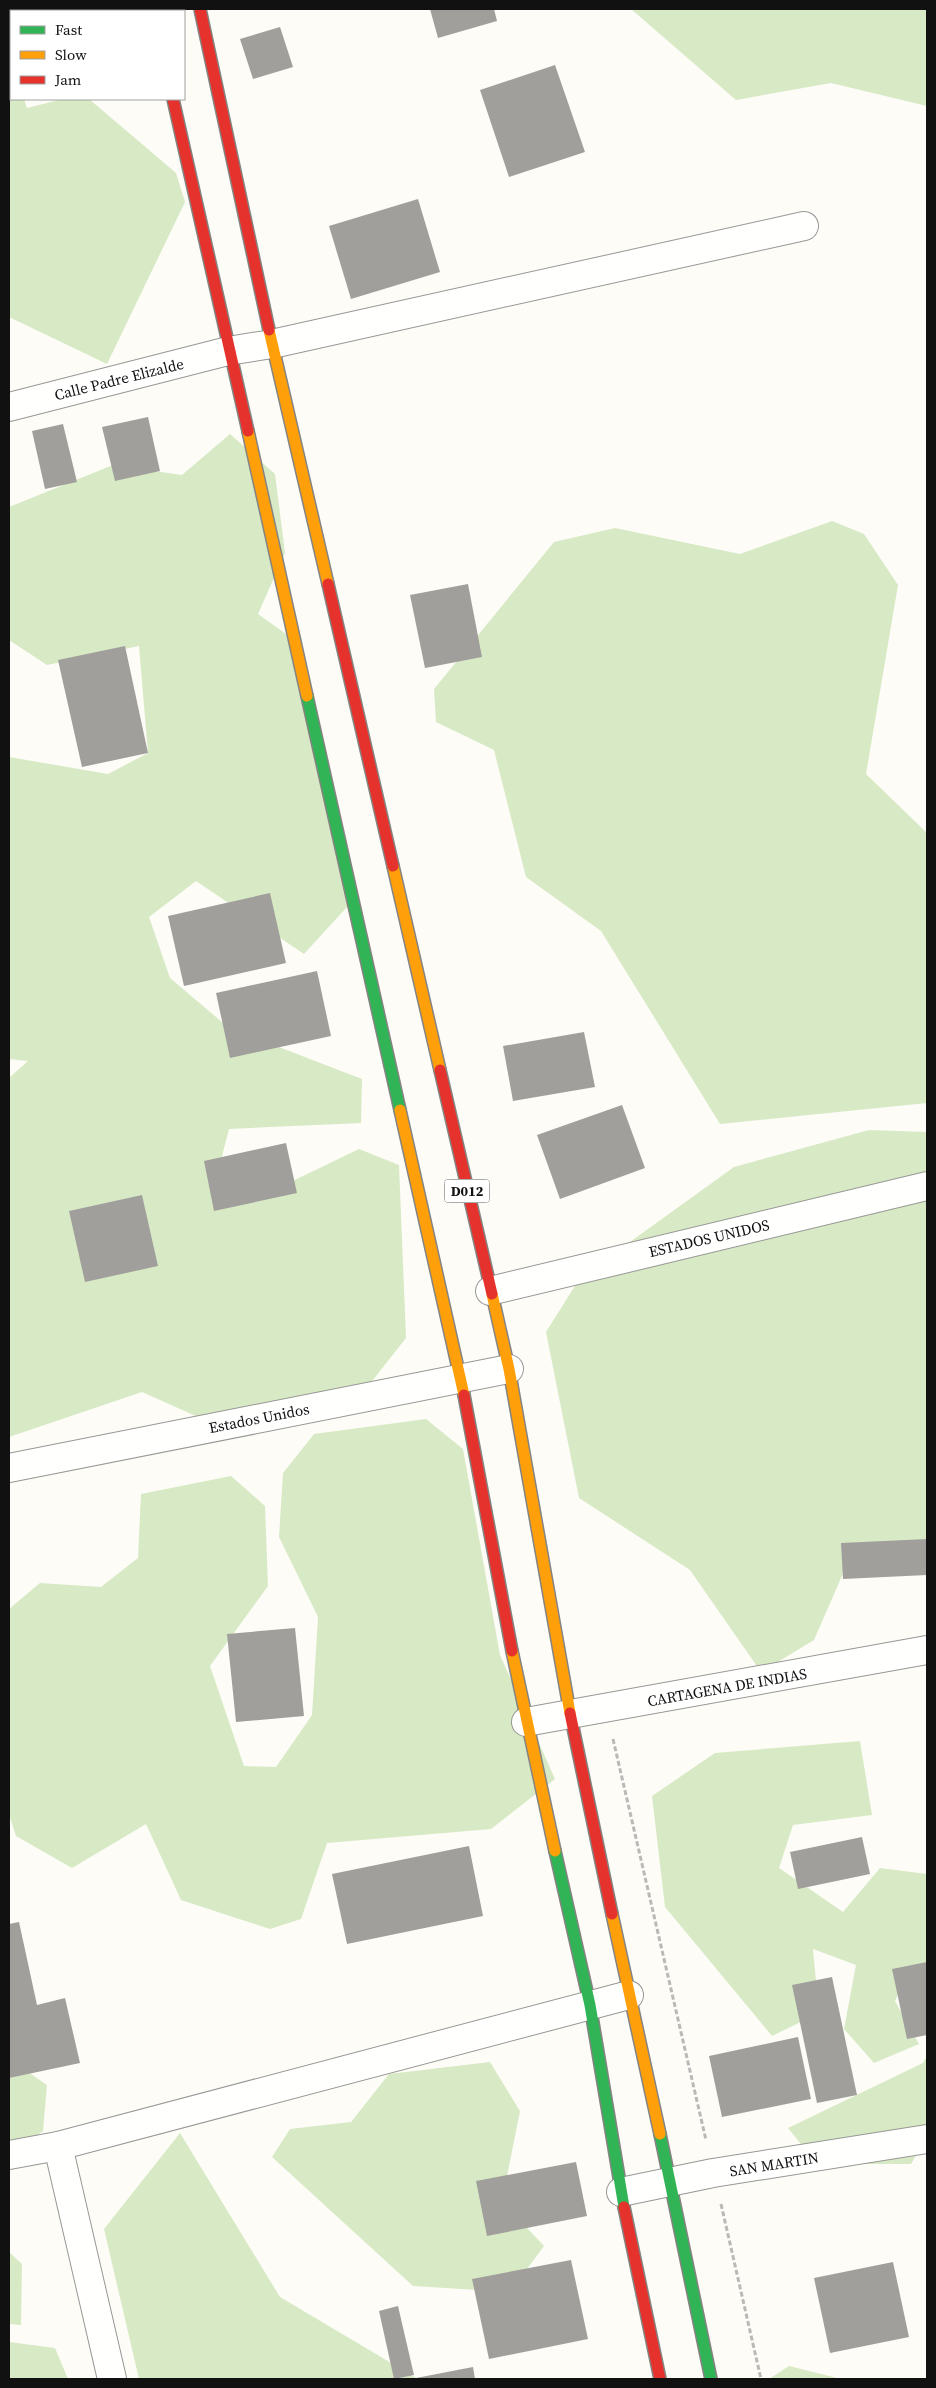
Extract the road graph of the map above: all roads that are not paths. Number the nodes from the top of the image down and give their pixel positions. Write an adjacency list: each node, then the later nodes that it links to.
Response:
1 (200, 9): 4 (main road, D012)
2 (173, 100): 5 (main road)
3 (804, 226): 4 (street, Calle Padre Elizalde)
4 (272, 344): 5 (street, Calle Padre Elizalde); 8 (main road, D012)
5 (228, 351): 6 (street, Calle Padre Elizalde); 10 (main road)
6 (9, 407)
7 (927, 1186): 8 (street, ESTADOS UNIDOS)
8 (490, 1291): 9 (main road, D012)
9 (509, 1369): 10 (street, Estados Unidos); 13 (main road, D012)
10 (460, 1378): 11 (street, Estados Unidos); 14 (main road)
11 (9, 1468)
12 (927, 1650): 13 (street, CARTAGENA DE INDIAS)
13 (571, 1714): 14 (street, CARTAGENA DE INDIAS); 15 (main road, D012)
14 (526, 1722): 16 (main road)
15 (629, 1995): 16 (street); 20 (main road, D012)
16 (590, 2005): 18 (street); 21 (main road)
17 (927, 2139): 20 (street, SAN MARTIN)
18 (58, 2146): 19 (street); 22 (street)
19 (9, 2155)
20 (670, 2181): 21 (street, SAN MARTIN); 24 (main road, D012)
21 (621, 2192): 23 (main road)
22 (112, 2379)
23 (660, 2379)
24 (710, 2379)

